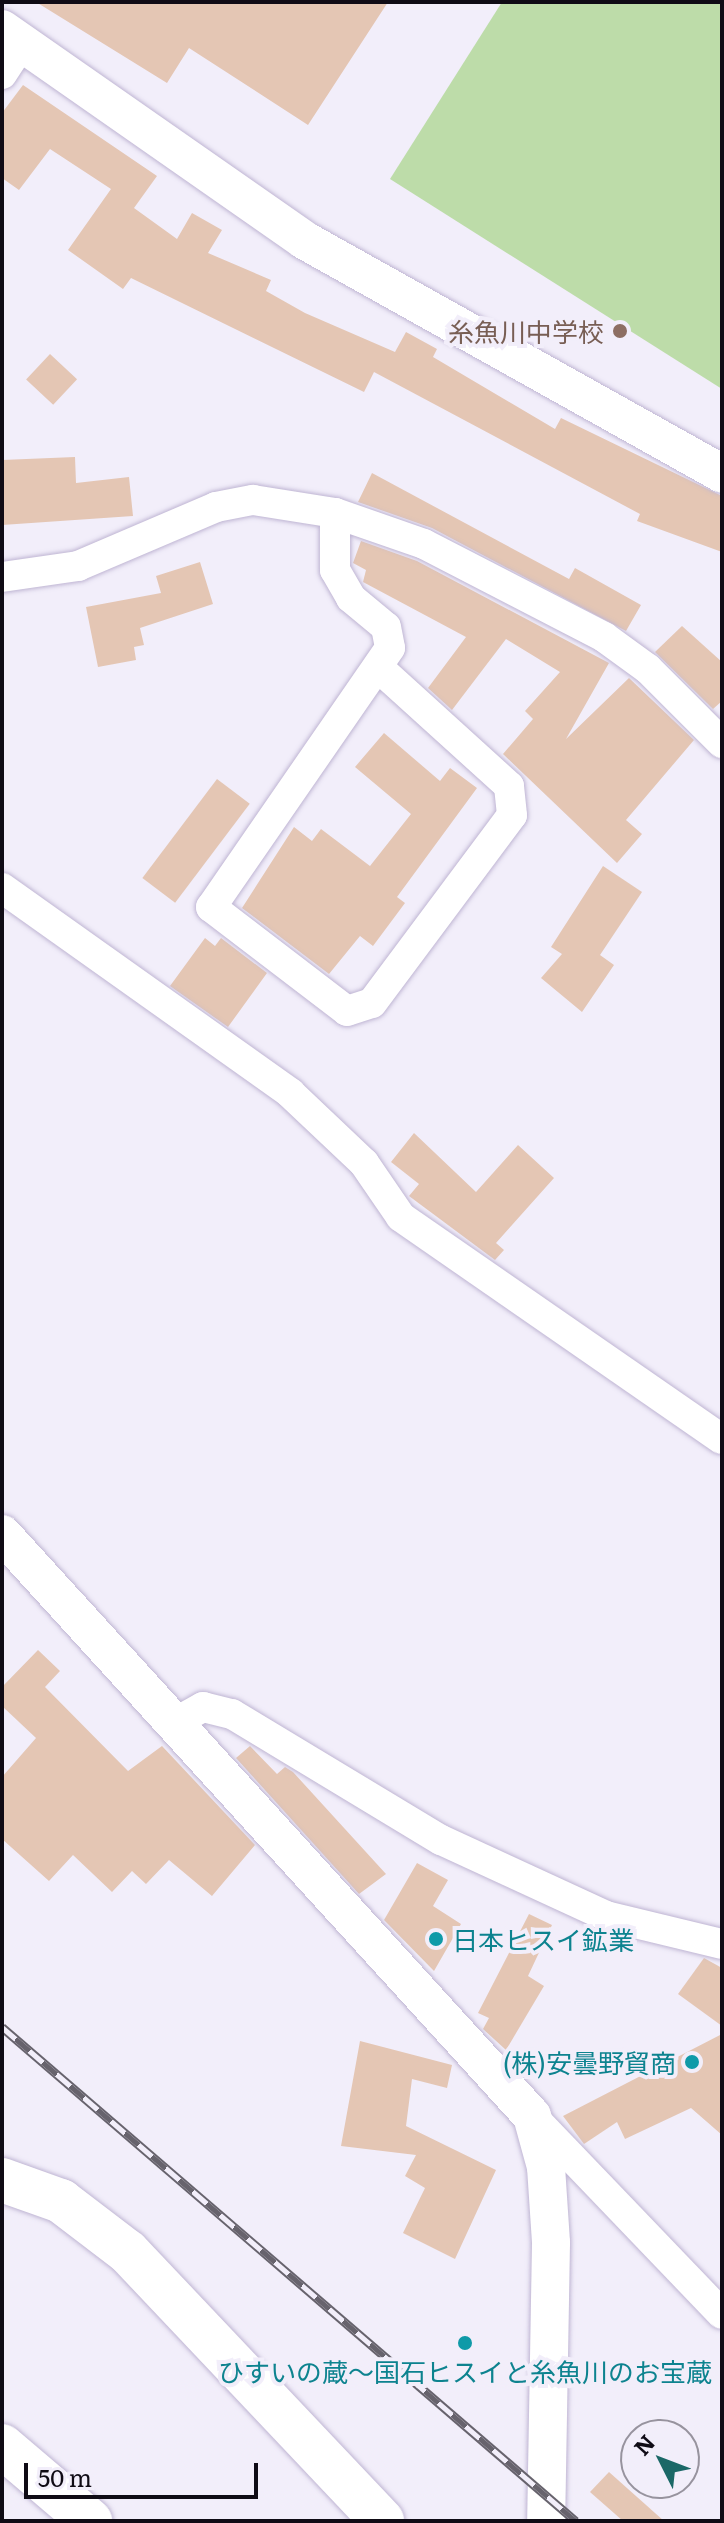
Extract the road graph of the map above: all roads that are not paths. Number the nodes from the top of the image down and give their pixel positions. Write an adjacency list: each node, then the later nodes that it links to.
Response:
1 (9, 49): 2 (street)
2 (722, 474)
3 (335, 513): 4 (street); 5 (street); 6 (street)
4 (2, 577)
5 (380, 669): 5 (street)
6 (722, 743)
7 (2, 888): 8 (street)
8 (722, 1439)
9 (2, 1534): 10 (street)
10 (176, 1722): 11 (street); 12 (street)
11 (722, 1944)
12 (532, 2116): 14 (street); 18 (street)
13 (2, 2180): 17 (highway)
14 (722, 2314)
15 (2, 2446): 16 (highway)
16 (90, 2521)
17 (382, 2521)
18 (546, 2521)

